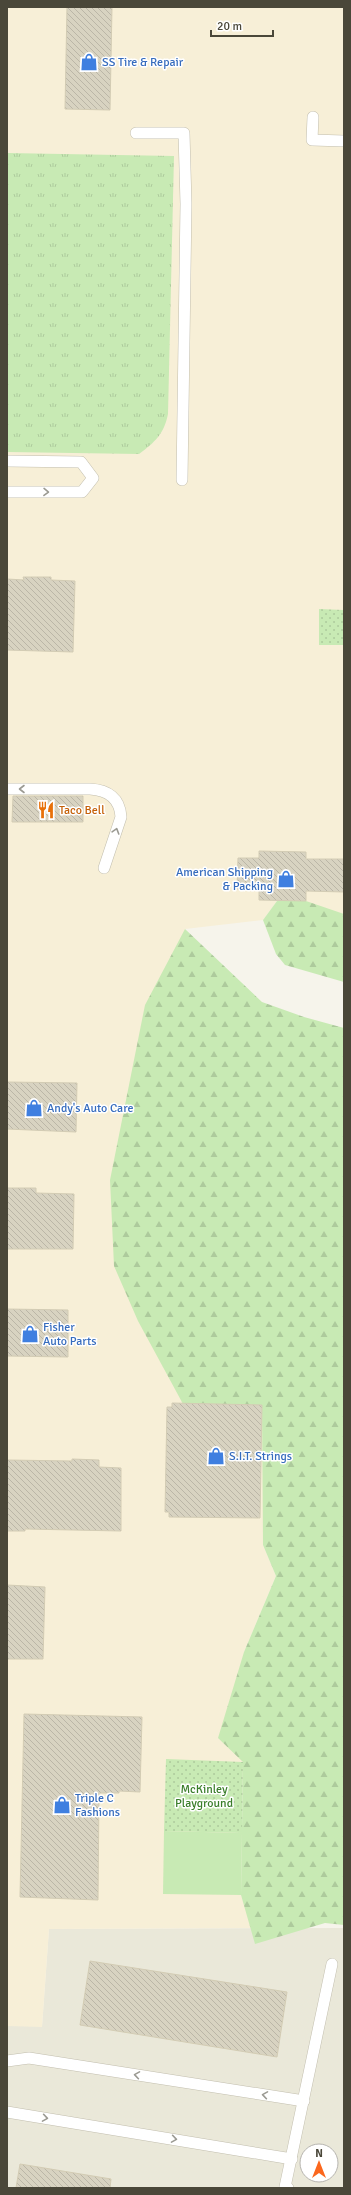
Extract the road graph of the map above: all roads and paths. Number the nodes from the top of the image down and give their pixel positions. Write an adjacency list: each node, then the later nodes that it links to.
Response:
1 (313, 118): 3 (lane)
2 (136, 132): 5 (lane)
3 (344, 141)
4 (7, 461): 6 (lane, one-way to 4)
5 (182, 480)
6 (7, 492)
7 (7, 789): 8 (lane, one-way to 7)
8 (104, 868)
9 (332, 1964): 11 (lane)
10 (7, 2061): 11 (lane, one-way to 10)
11 (304, 2101): 13 (lane)
12 (7, 2112): 13 (lane, one-way to 13)
13 (292, 2159): 14 (lane)
14 (286, 2188)

